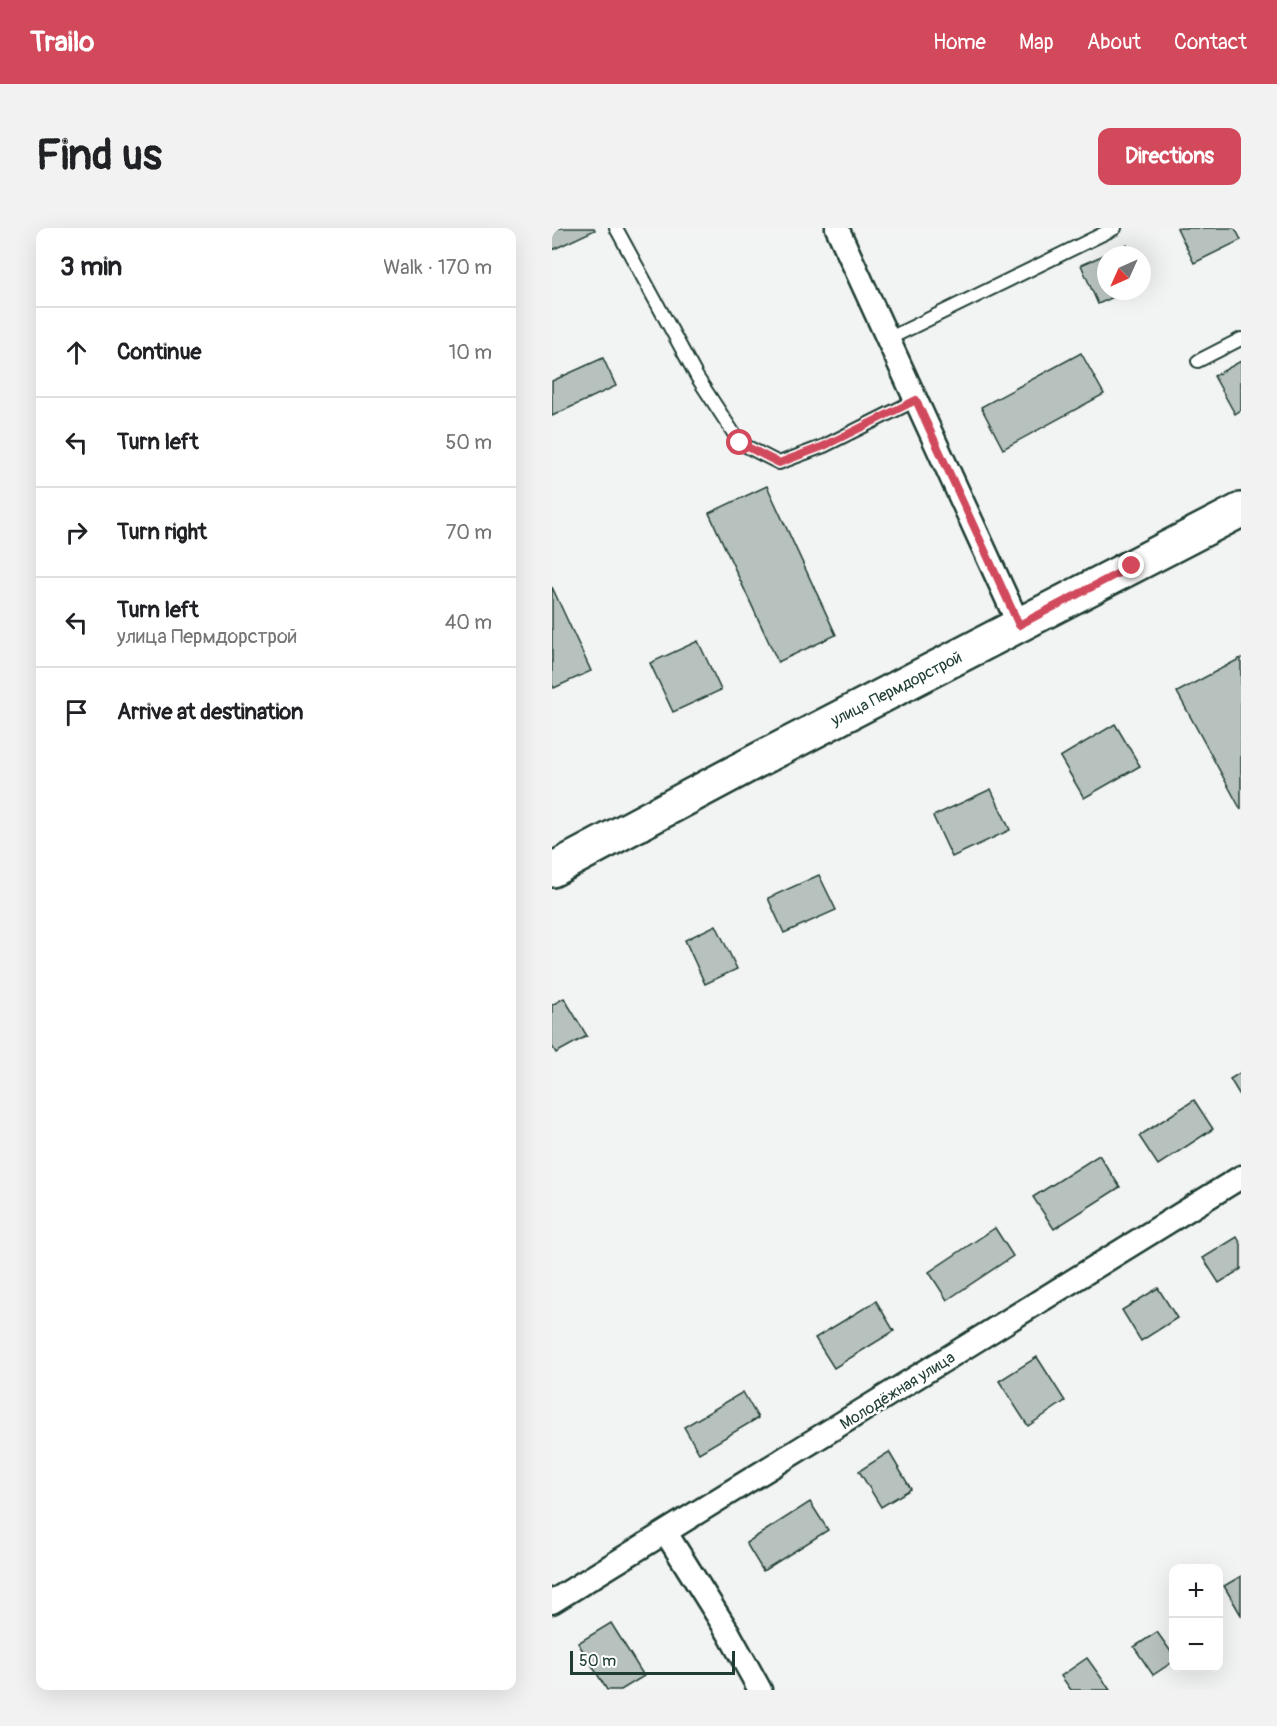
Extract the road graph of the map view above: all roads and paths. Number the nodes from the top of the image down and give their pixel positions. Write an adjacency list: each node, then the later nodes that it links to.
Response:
1 (616, 228): 7 (lane)
2 (837, 228): 4 (street)
3 (1116, 228): 4 (lane)
4 (888, 339): 7 (street)
5 (1241, 339): 6 (lane)
6 (1198, 361)
7 (916, 400): 9 (street)
8 (1241, 510): 9 (main road, улица Пермдорстрой)
9 (1019, 625): 10 (main road, улица Пермдорстрой)
10 (552, 870)
11 (1241, 1177): 12 (street, Молодёжная улица)
12 (666, 1533): 13 (street, Молодёжная улица); 14 (street)
13 (552, 1602)
14 (760, 1690)

